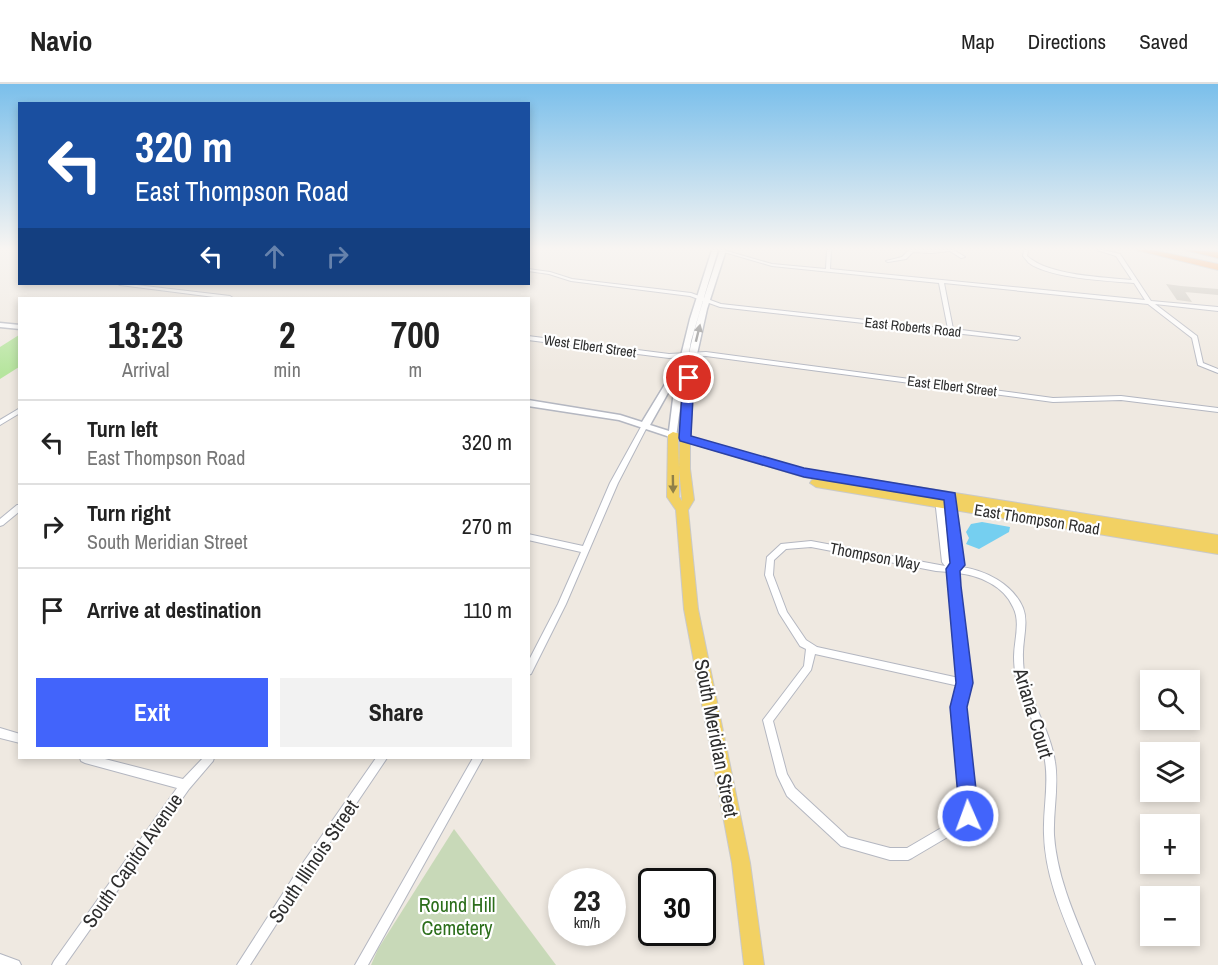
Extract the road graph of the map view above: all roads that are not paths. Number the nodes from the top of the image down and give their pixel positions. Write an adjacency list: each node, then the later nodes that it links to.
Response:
1 (176, 291): 7 (street)
2 (649, 291): 8 (street, East Roberts Road)
3 (706, 291): 8 (main road, South Meridian Street)
4 (943, 291): 13 (street)
5 (1036, 291): 9 (street)
6 (1141, 291): 9 (street)
7 (222, 297)
8 (703, 299): 13 (street, East Roberts Road); 16 (main road, South Meridian Street)
9 (1149, 302): 10 (street); 17 (street)
10 (1218, 309)
11 (0, 325): 12 (main road)
12 (18, 327)
13 (951, 331): 15 (street, East Roberts Road)
14 (530, 338): 16 (street, West Elbert Street)
15 (1017, 338)
16 (687, 355): 18 (main road, South Meridian Street); 20 (street, East Elbert Street); 24 (main road, South Meridian Street)
17 (1218, 371)
18 (679, 374): 23 (main road, South Meridian Street); 24 (main road, South Meridian Street)
19 (530, 403): 23 (main road, East Thompson Road)
20 (1218, 410)
21 (18, 411): 22 (street)
22 (0, 423)
23 (645, 425): 24 (main road, East Thompson Road); 30 (street, South Meridian Street)
24 (679, 437): 25 (main road, East Thompson Road); 47 (main road, South Meridian Street)
25 (945, 500): 29 (main road, East Thompson Road); 31 (street)
26 (18, 509): 27 (street)
27 (0, 523)
28 (530, 537): 30 (street)
29 (1216, 546)
30 (586, 550): 33 (street, South Meridian Street)
31 (953, 569): 32 (street, Thompson Way); 34 (street); 48 (street, Ariana Court)
32 (811, 648): 34 (street); 34 (street)
33 (530, 667)
34 (964, 683)
35 (0, 734): 36 (street)
36 (18, 738)
37 (89, 759): 41 (street)
38 (208, 759): 41 (street, South Capitol Avenue)
39 (381, 759): 45 (street, South Illinois Street)
40 (477, 759): 46 (street)
41 (185, 785): 44 (street, South Capitol Avenue)
42 (0, 960): 43 (street)
43 (15, 965)
44 (58, 965)
45 (243, 965)
46 (361, 965)
47 (754, 965)
48 (1089, 965)

